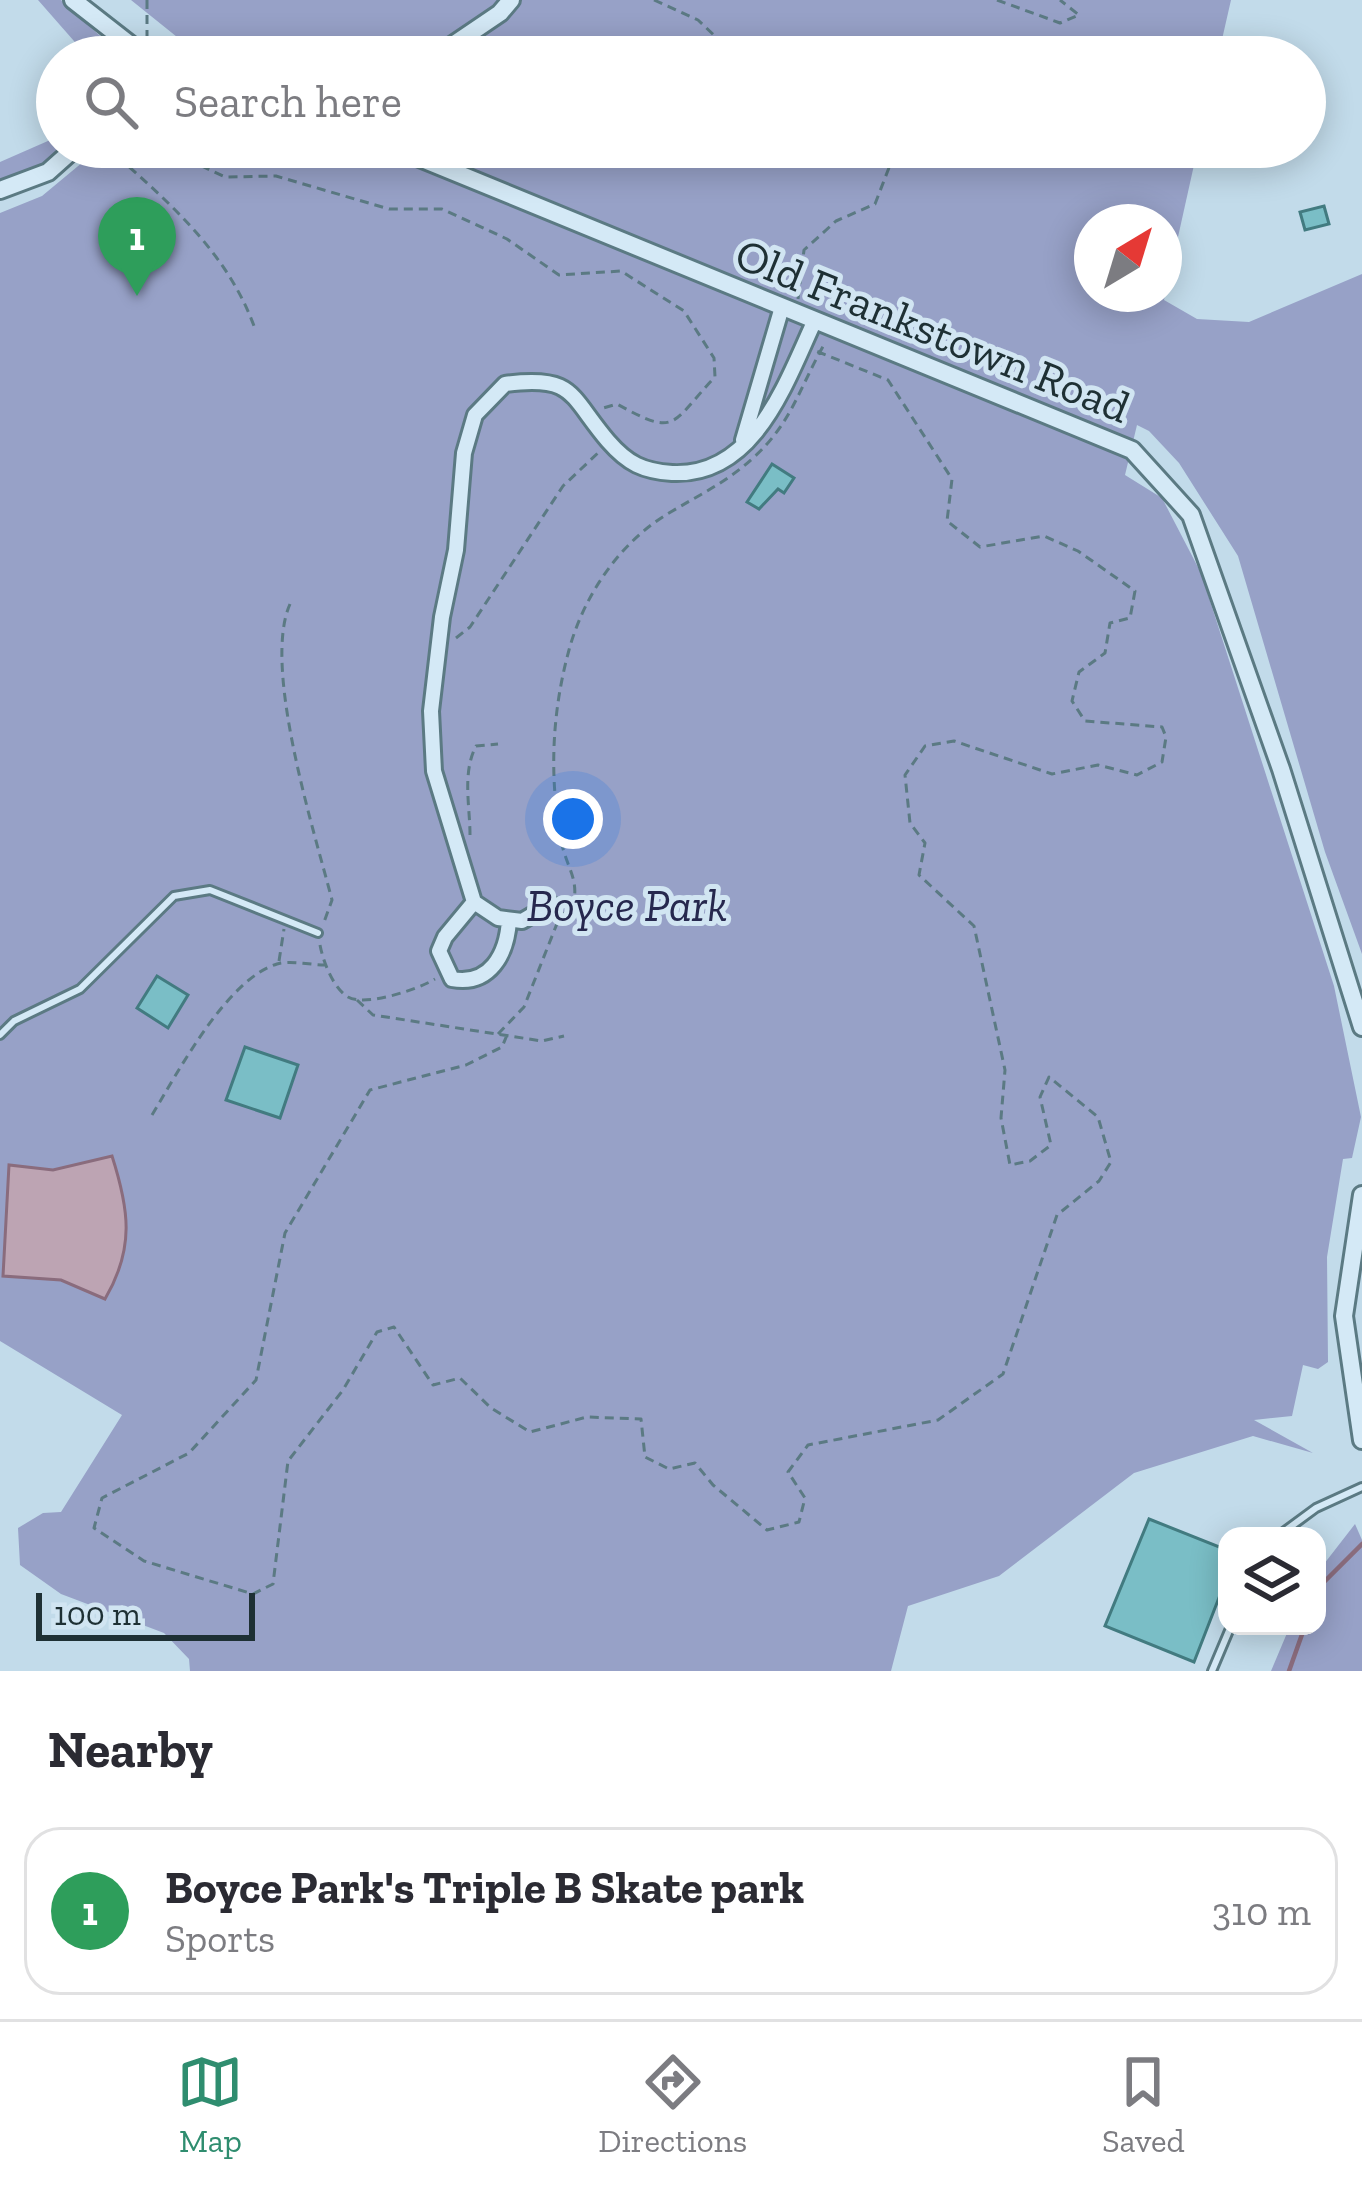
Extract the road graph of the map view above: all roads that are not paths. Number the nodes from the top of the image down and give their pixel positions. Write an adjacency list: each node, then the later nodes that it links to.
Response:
1 (73, 0): 3 (street)
2 (511, 0): 4 (street)
3 (125, 36)
4 (466, 36)
5 (52, 168): 7 (street)
6 (444, 168): 8 (street, Old Frankstown Road)
7 (0, 190)
8 (789, 309): 9 (street, Old Frankstown Road); 10 (street)
9 (815, 320): 10 (street); 15 (street, Old Frankstown Road)
10 (740, 449): 11 (street)
11 (474, 902): 13 (street); 13 (street)
12 (551, 904): 13 (street)
13 (508, 920)
14 (318, 933): 16 (lane)
15 (1362, 1027)
16 (0, 1035)
17 (1362, 1195): 18 (street)
18 (1362, 1440)
19 (1362, 1486): 20 (lane)
20 (1290, 1527)
21 (1227, 1635): 22 (lane)
22 (1212, 1671)

